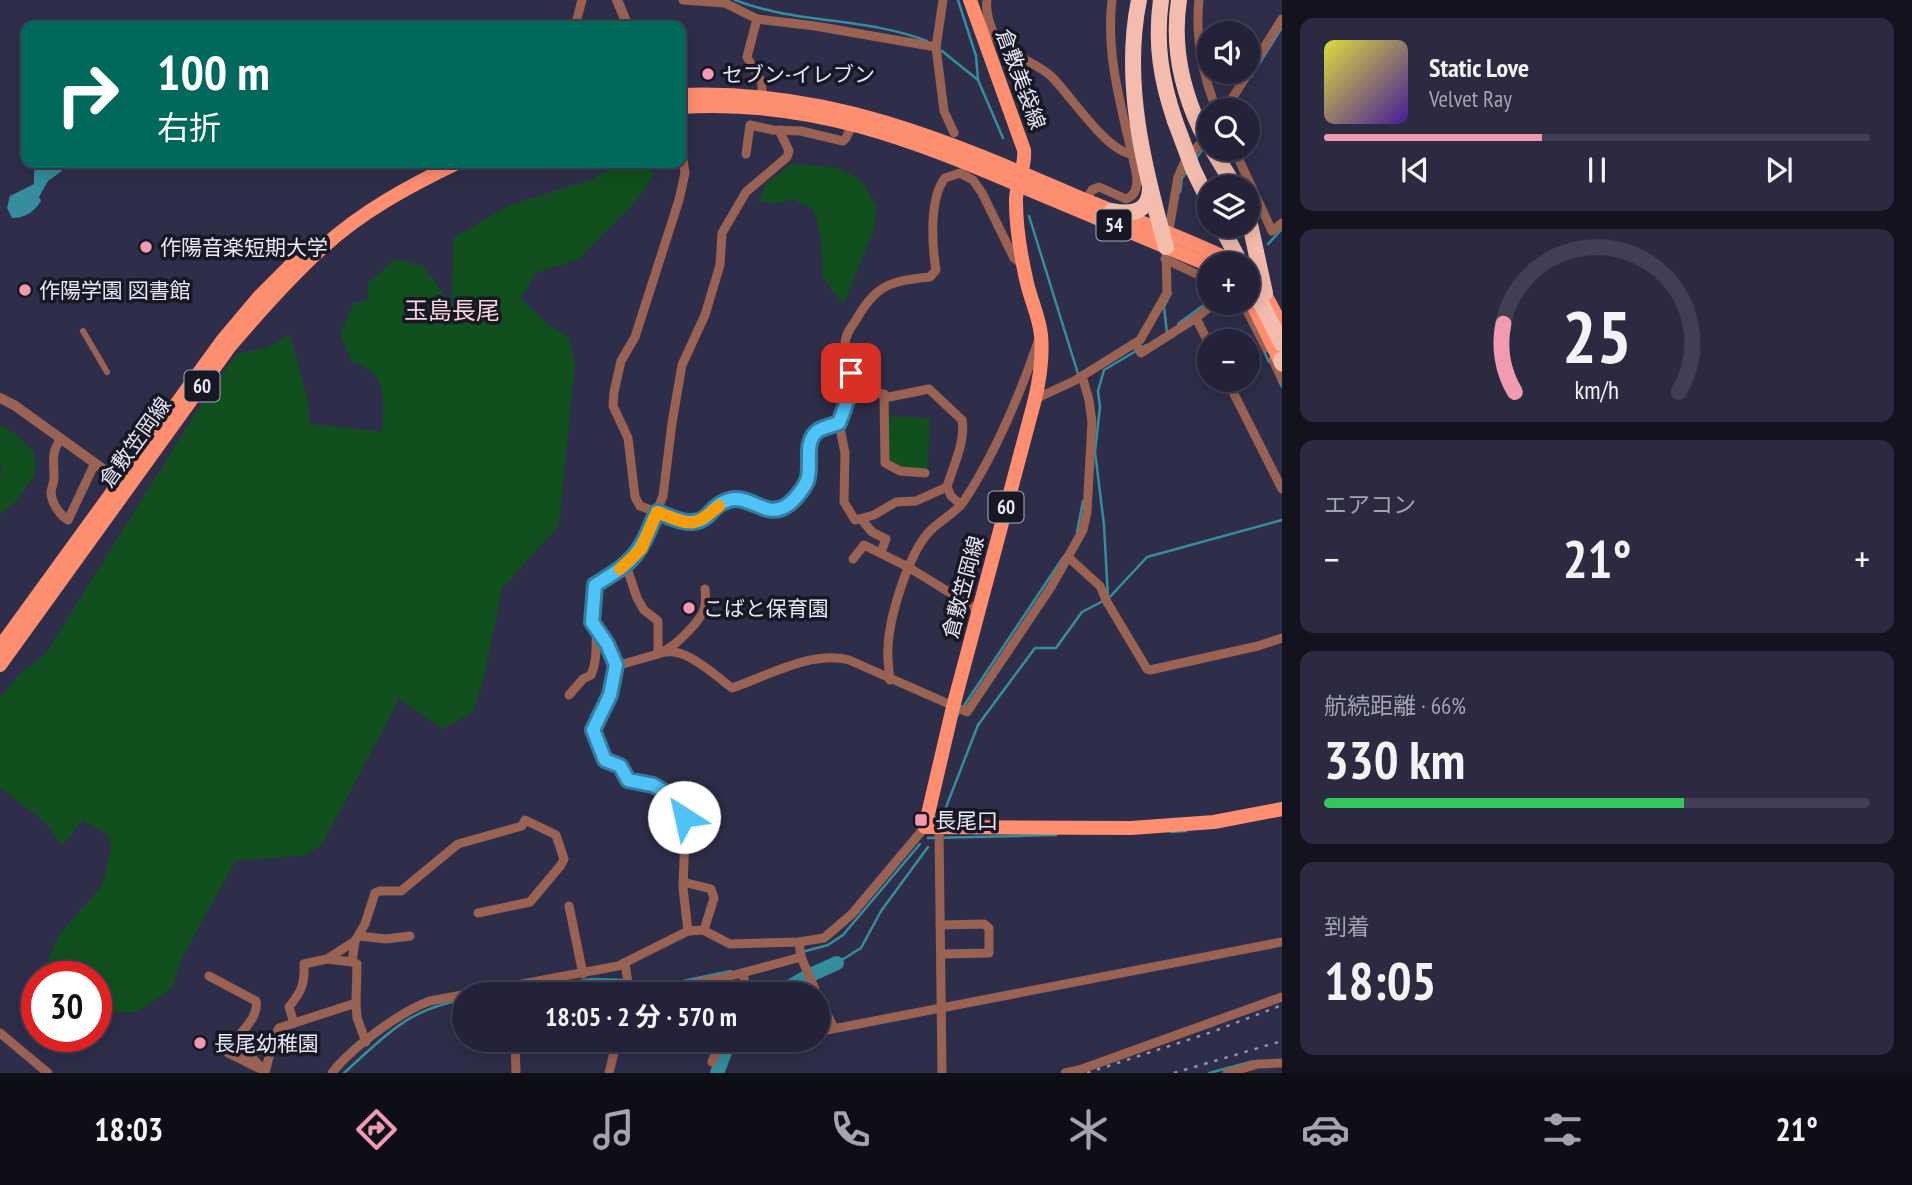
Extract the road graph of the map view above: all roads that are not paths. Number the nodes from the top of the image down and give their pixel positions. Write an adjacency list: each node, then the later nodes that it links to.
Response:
1 (582, 0): 15 (street)
2 (617, 0): 16 (street)
3 (683, 0): 13 (street)
4 (943, 0): 17 (street)
5 (970, 0): 36 (main road, 倉敷美袋線)
6 (987, 0): 29 (street)
7 (1112, 0): 29 (street)
8 (1139, 0): 37 (highway)
9 (1161, 0): 24 (highway)
10 (1170, 0): 24 (highway)
11 (1179, 0): 23 (highway)
12 (1199, 0): 20 (street)
13 (757, 19): 17 (street); 19 (street)
14 (1282, 19): 21 (street)
15 (576, 21)
16 (626, 21)
17 (936, 47): 27 (street)
18 (686, 95): 19 (main road)
19 (762, 97): 36 (main road)
20 (1214, 98)
21 (1233, 98)
22 (686, 107): 25 (main road)
23 (1197, 115)
24 (1175, 121): 35 (highway, bridge)
25 (853, 123): 26 (street); 36 (main road)
26 (779, 130): 30 (street); 76 (street)
27 (954, 133)
28 (1197, 143): 41 (street)
29 (1132, 153): 38 (street)
30 (746, 154)
31 (1240, 161): 40 (street)
32 (426, 168): 72 (main road, 倉敷笠岡線 / 60)
33 (447, 168): 72 (main road, 倉敷笠岡線 / 60)
34 (684, 168): 76 (street)
35 (1197, 177)
36 (1021, 179): 38 (main road, 54); 41 (main road, 54); 44 (main road, 倉敷笠岡線 / 60)
37 (1150, 186): 39 (highway); 41 (highway)
38 (1086, 200): 39 (main road, 54)
39 (1112, 211): 41 (main road, 54)
40 (1282, 223)
41 (1165, 243): 42 (main road, 54); 43 (main road, 54); 46 (street); 58 (street)
42 (1197, 254)
43 (1197, 259)
44 (1023, 265): 57 (main road, 倉敷笠岡線 / 60); 63 (street)
45 (1260, 267): 48 (highway)
46 (1197, 270)
47 (1260, 288): 48 (main road)
48 (1265, 293): 54 (main road)
49 (1260, 306): 59 (highway)
50 (1200, 315): 53 (street)
51 (1249, 315): 62 (street)
52 (1259, 315): 59 (main road)
53 (1196, 318): 55 (street); 58 (street)
54 (1282, 326)
55 (1202, 329)
56 (83, 331): 60 (street)
57 (1041, 332): 67 (main road, 倉敷笠岡線 / 60); 75 (street)
58 (1138, 347): 61 (street)
59 (1282, 358)
60 (107, 372)
61 (1078, 378): 67 (street); 79 (street)
62 (1282, 379)
63 (850, 390): 66 (street); 68 (street)
64 (1233, 392): 74 (street)
65 (0, 398): 69 (street)
66 (884, 398): 71 (street); 73 (street)
67 (1035, 399): 84 (main road, 倉敷笠岡線 / 60)
68 (839, 423): 76 (street); 77 (street)
69 (60, 439): 70 (street); 70 (street)
70 (94, 464): 72 (street)
71 (925, 473)
72 (124, 484): 87 (main road, 倉敷笠岡線 / 60); 89 (main road, 倉敷笠岡線 / 60)
73 (947, 487): 75 (street); 77 (street)
74 (1282, 489)
75 (961, 505): 82 (street)
76 (657, 512): 81 (street)
77 (862, 520): 78 (street)
78 (881, 552): 80 (street); 82 (street)
79 (1065, 558): 86 (street); 93 (street)
80 (853, 559)
81 (626, 565): 85 (street); 88 (street)
82 (908, 567): 84 (street); 91 (street)
83 (705, 589): 88 (street)
84 (978, 610): 93 (main road, 倉敷笠岡線 / 60)
85 (597, 630): 90 (street); 92 (street)
86 (1282, 638)
87 (0, 647)
88 (662, 652): 90 (street); 91 (street)
89 (0, 665)
90 (616, 666): 96 (street)
91 (890, 680): 93 (street)
92 (569, 695)
93 (958, 709): 95 (main road, 倉敷笠岡線 / 60)
94 (1282, 809): 95 (main road)
95 (935, 832): 99 (street); 105 (street)
96 (683, 882): 100 (street); 101 (street)
97 (569, 906): 111 (street)
98 (478, 913): 103 (street)
99 (940, 925): 106 (street); 106 (street)
100 (704, 930): 101 (street); 105 (street)
101 (688, 931): 109 (street)
102 (410, 936): 103 (street)
103 (357, 939): 107 (street); 108 (street)
104 (1282, 942): 120 (street)
105 (801, 952): 110 (street); 116 (street)
106 (941, 954): 120 (street)
107 (327, 959): 108 (street); 122 (street)
108 (352, 962): 119 (street)
109 (625, 963): 111 (street); 113 (street)
110 (743, 973): 113 (street); 115 (street)
111 (583, 974): 114 (street)
112 (209, 976): 134 (street)
113 (628, 980)
114 (546, 982)
115 (745, 982)
116 (811, 982)
117 (452, 996): 126 (street)
118 (1282, 997): 140 (street)
119 (356, 1003): 122 (street); 126 (street)
120 (942, 1005): 123 (street); 139 (street)
121 (830, 1020): 123 (street)
122 (294, 1023): 134 (street)
123 (834, 1028): 124 (street)
124 (830, 1029)
125 (0, 1033): 135 (street)
126 (366, 1042): 136 (street)
127 (515, 1052): 137 (street)
128 (614, 1052): 138 (street)
129 (714, 1052): 131 (street)
130 (229, 1053): 134 (street)
131 (712, 1062)
132 (1282, 1063): 133 (street)
133 (1243, 1071): 141 (street)
134 (265, 1072)
135 (48, 1073)
136 (332, 1073)
137 (516, 1073)
138 (609, 1073)
139 (942, 1073)
140 (1065, 1073)
141 (1227, 1073)

